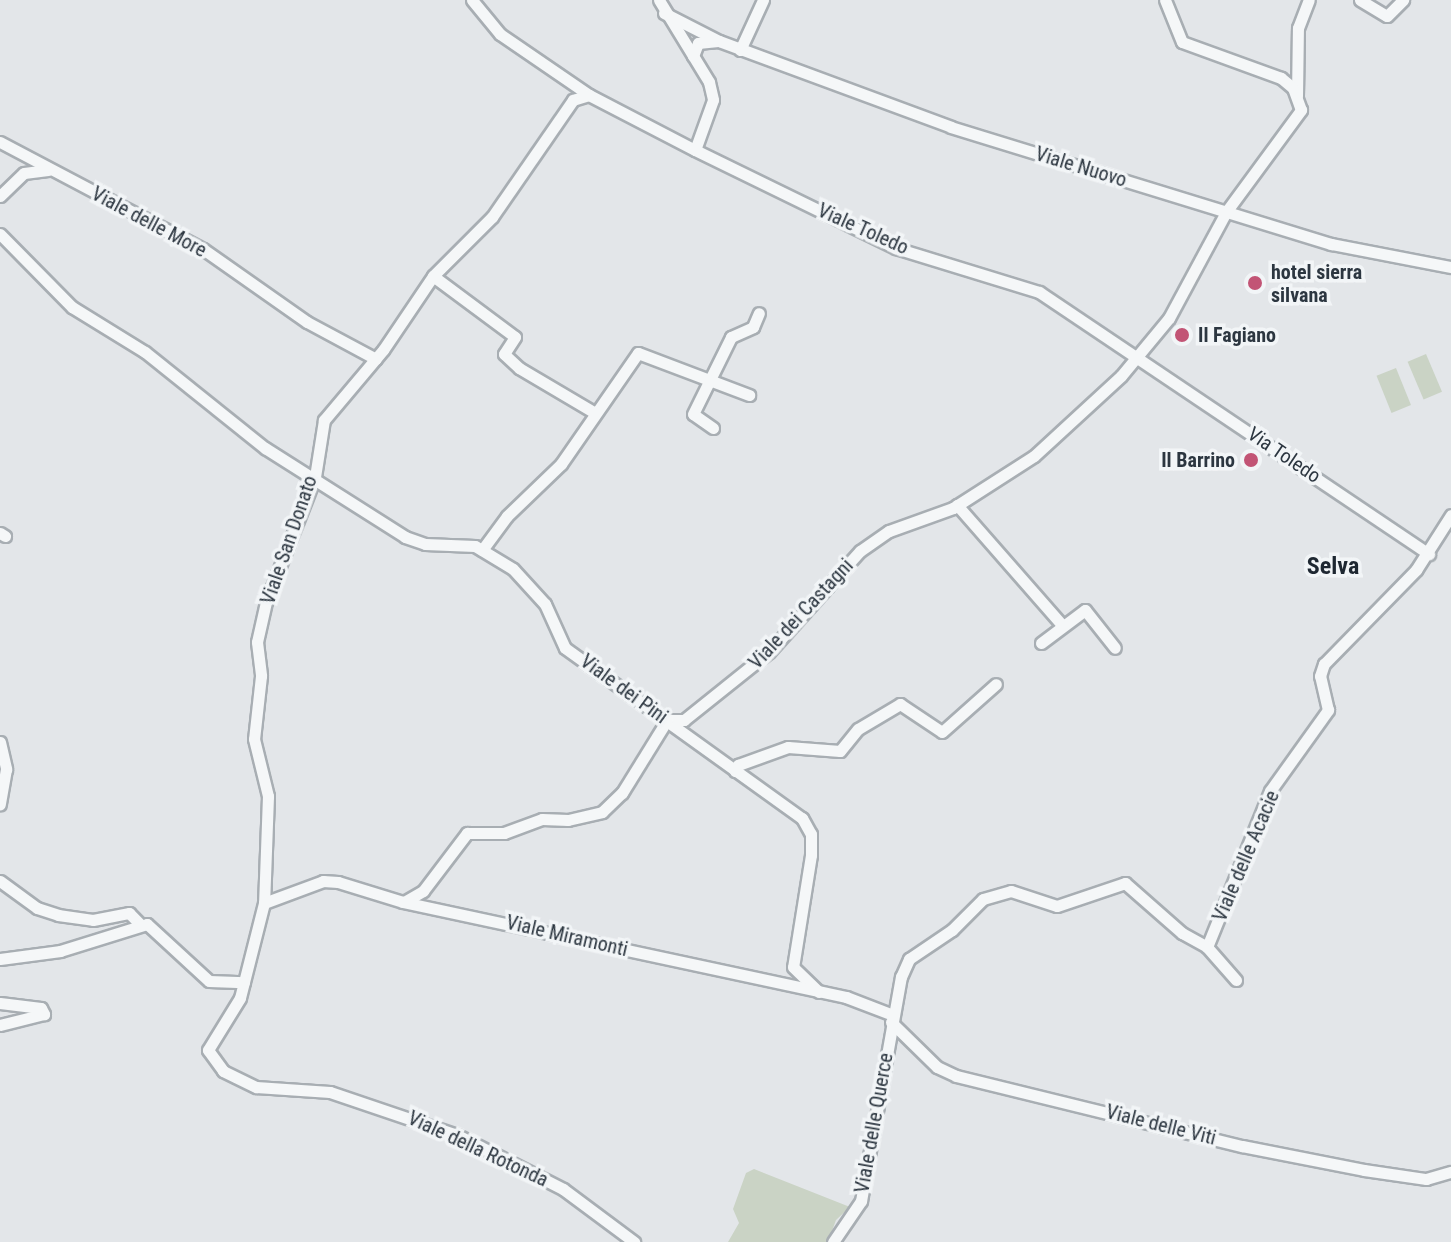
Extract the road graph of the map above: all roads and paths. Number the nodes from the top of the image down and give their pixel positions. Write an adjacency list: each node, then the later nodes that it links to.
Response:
1 (472, 0): 15 (street, Viale Toledo)
2 (659, 0): 8 (street)
3 (763, 0): 13 (street)
4 (1165, 0): 16 (street)
5 (1309, 0): 16 (street)
6 (1360, 0): 7 (street)
7 (1403, 0)
8 (664, 13): 9 (street, Viale Nuovo); 10 (street)
9 (694, 30): 10 (street); 12 (street, Viale Nuovo)
10 (679, 36): 11 (street, Viale Nuovo); 14 (street)
11 (705, 41): 12 (street, Viale Nuovo); 14 (street)
12 (719, 41): 13 (street, Viale Nuovo)
13 (740, 50): 21 (street, Viale Nuovo)
14 (693, 56): 18 (street)
15 (589, 95): 18 (street, Viale Toledo); 24 (street, Viale San Donato)
16 (1297, 96): 21 (street, Viale dei Castagni)
17 (0, 142): 19 (street, Viale delle More)
18 (695, 150): 27 (street, Viale Toledo)
19 (53, 170): 20 (street); 26 (street, Viale delle More)
20 (0, 196)
21 (1226, 212): 23 (street, Viale Nuovo); 27 (street, Viale dei Castagni)
22 (0, 234): 32 (street, Viale dei Pini)
23 (1451, 267)
24 (433, 276): 26 (street, Viale San Donato); 30 (street)
25 (759, 313): 28 (street)
26 (376, 359): 32 (street, Viale San Donato)
27 (1137, 359): 33 (street, Viale dei Castagni); 37 (street, Via Toledo)
28 (710, 380): 29 (street); 30 (street); 31 (street)
29 (749, 395)
30 (595, 413): 36 (street)
31 (713, 428)
32 (315, 477): 36 (street, Viale dei Pini); 48 (street, Viale San Donato)
33 (957, 505): 38 (street); 42 (street, Viale dei Castagni)
34 (1451, 515): 35 (street, Viale delle Acacie)
35 (1445, 540): 37 (street, Viale delle Acacie)
36 (482, 550): 42 (street, Viale dei Pini)
37 (1429, 554): 50 (street, Viale delle Acacie)
38 (1062, 625): 39 (street); 40 (street)
39 (1041, 643)
40 (1115, 648)
41 (996, 684): 44 (street)
42 (667, 720): 44 (street, Viale dei Pini); 47 (street)
43 (0, 742): 45 (street)
44 (735, 771): 54 (street, Viale dei Pini)
45 (0, 804)
46 (0, 881): 49 (street)
47 (403, 902): 48 (street, Viale Miramonti); 54 (street, Viale Miramonti)
48 (264, 903): 53 (street, Viale San Donato)
49 (140, 924): 51 (street); 53 (street)
50 (1207, 947): 52 (street, Viale delle Acacie); 56 (street, Viale delle Acacie)
51 (0, 959)
52 (1236, 980)
53 (244, 982): 59 (street, Viale della Rotonda)
54 (819, 992): 56 (street, Viale Miramonti)
55 (0, 1003): 57 (street)
56 (893, 1013): 58 (street, Viale delle Viti); 60 (street, Viale delle Querce)
57 (0, 1025)
58 (1451, 1172)
59 (634, 1242)
60 (833, 1242)

